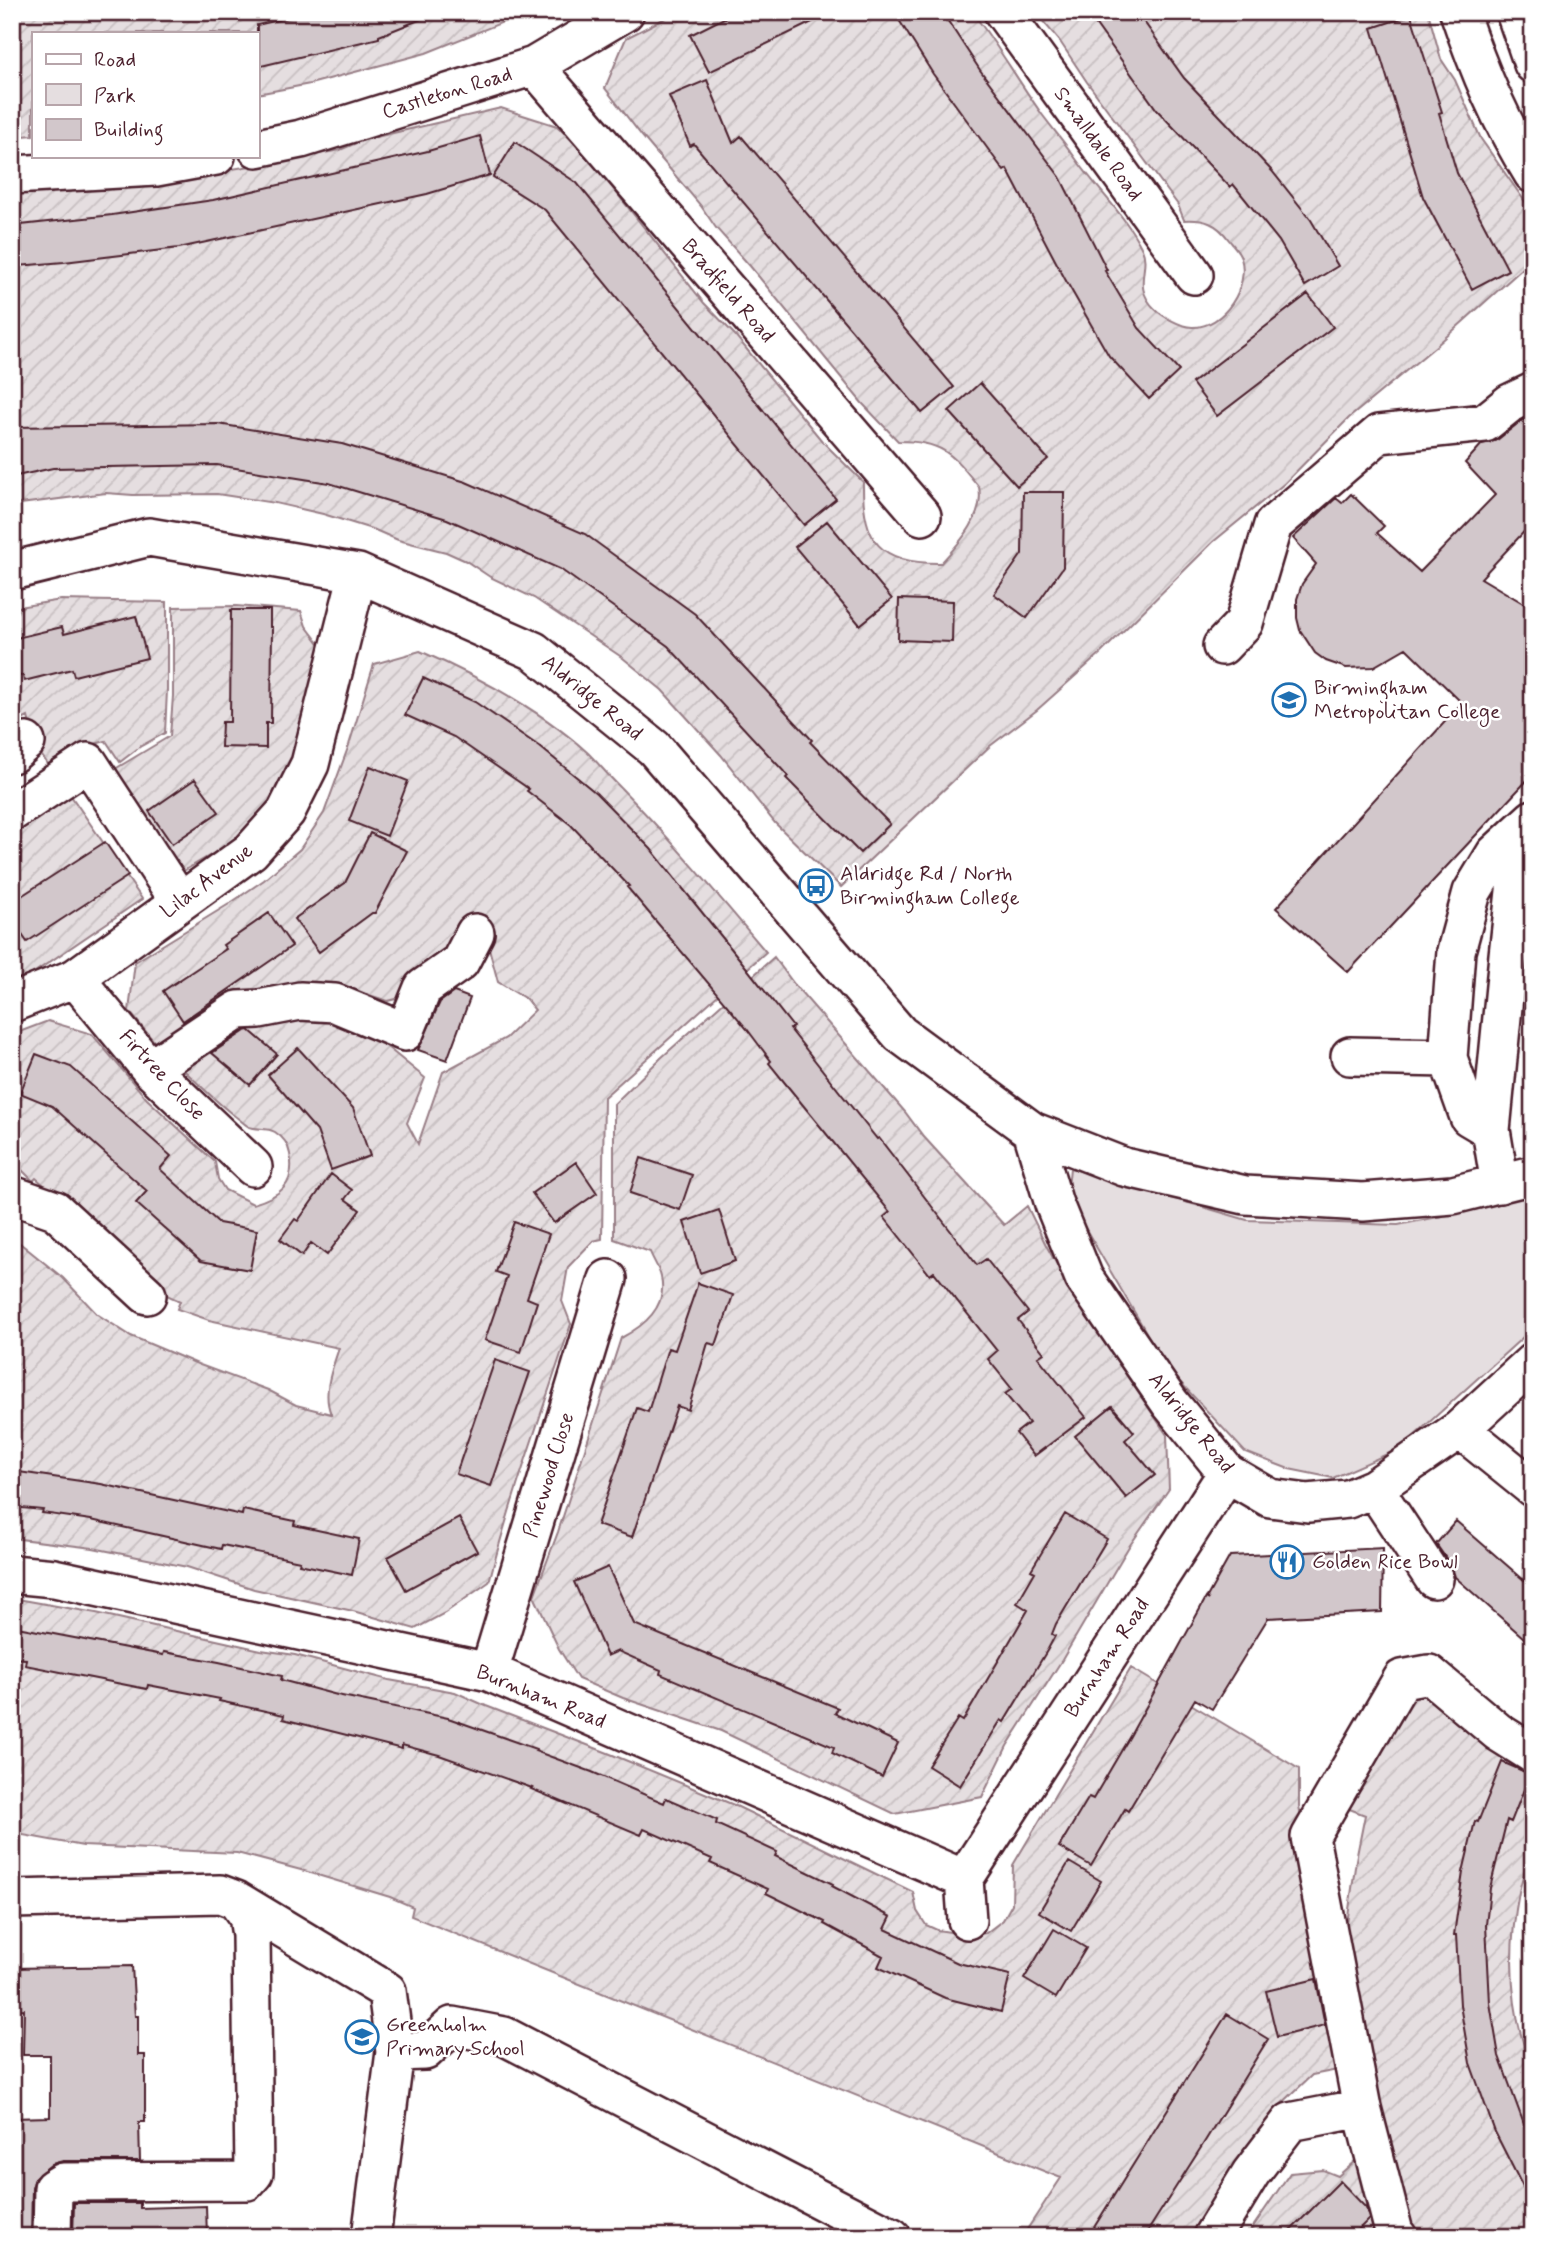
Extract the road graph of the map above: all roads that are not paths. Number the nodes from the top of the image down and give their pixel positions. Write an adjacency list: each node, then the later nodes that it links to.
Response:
1 (625, 12): 6 (street, Castleton Road)
2 (1003, 12): 11 (street, Smalldale Road)
3 (1458, 12): 9 (street)
4 (1515, 12): 5 (street)
5 (1533, 64)
6 (534, 66): 7 (street, Castleton Road); 13 (street, Bradfield Road)
7 (259, 148)
8 (205, 158): 10 (street)
9 (1533, 173)
10 (12, 175)
11 (1194, 275)
12 (1533, 392): 16 (street)
13 (922, 516)
14 (12, 571): 15 (street, Aldridge Road)
15 (358, 573): 20 (street, Lilac Avenue); 28 (street, Aldridge Road)
16 (1222, 646)
17 (12, 812): 20 (street)
18 (1533, 819): 25 (street)
19 (1533, 855): 27 (street)
20 (180, 902): 22 (street, Lilac Avenue)
21 (475, 933): 26 (street)
22 (75, 978): 23 (street, Lilac Avenue); 26 (street, Firtree Close)
23 (12, 1003)
24 (1350, 1056): 25 (street)
25 (1448, 1058): 27 (street)
26 (150, 1069): 29 (street, Firtree Close)
27 (1491, 1130): 30 (street)
28 (1032, 1131): 30 (street, Aldridge Road); 36 (street, Aldridge Road)
29 (253, 1167)
30 (1516, 1179)
31 (12, 1195): 33 (street)
32 (608, 1279): 41 (street, Pinewood Close)
33 (147, 1295)
34 (1533, 1362): 35 (street, Aldridge Road)
35 (1460, 1429): 37 (street, Aldridge Road); 38 (street)
36 (1227, 1473): 37 (street, Aldridge Road); 43 (street, Burnham Road)
37 (1374, 1488): 40 (street)
38 (1533, 1488)
39 (12, 1574): 41 (street, Burnham Road)
40 (1434, 1579)
41 (489, 1672): 43 (street, Burnham Road)
42 (1533, 1754): 48 (street)
43 (964, 1879): 46 (street)
44 (12, 1899): 45 (street)
45 (236, 1899): 47 (street); 49 (street)
46 (967, 1920)
47 (395, 2052): 50 (street); 51 (street)
48 (1362, 2108): 52 (street); 53 (street)
49 (52, 2237)
50 (371, 2237)
51 (892, 2237)
52 (1212, 2237)
53 (1398, 2237)

